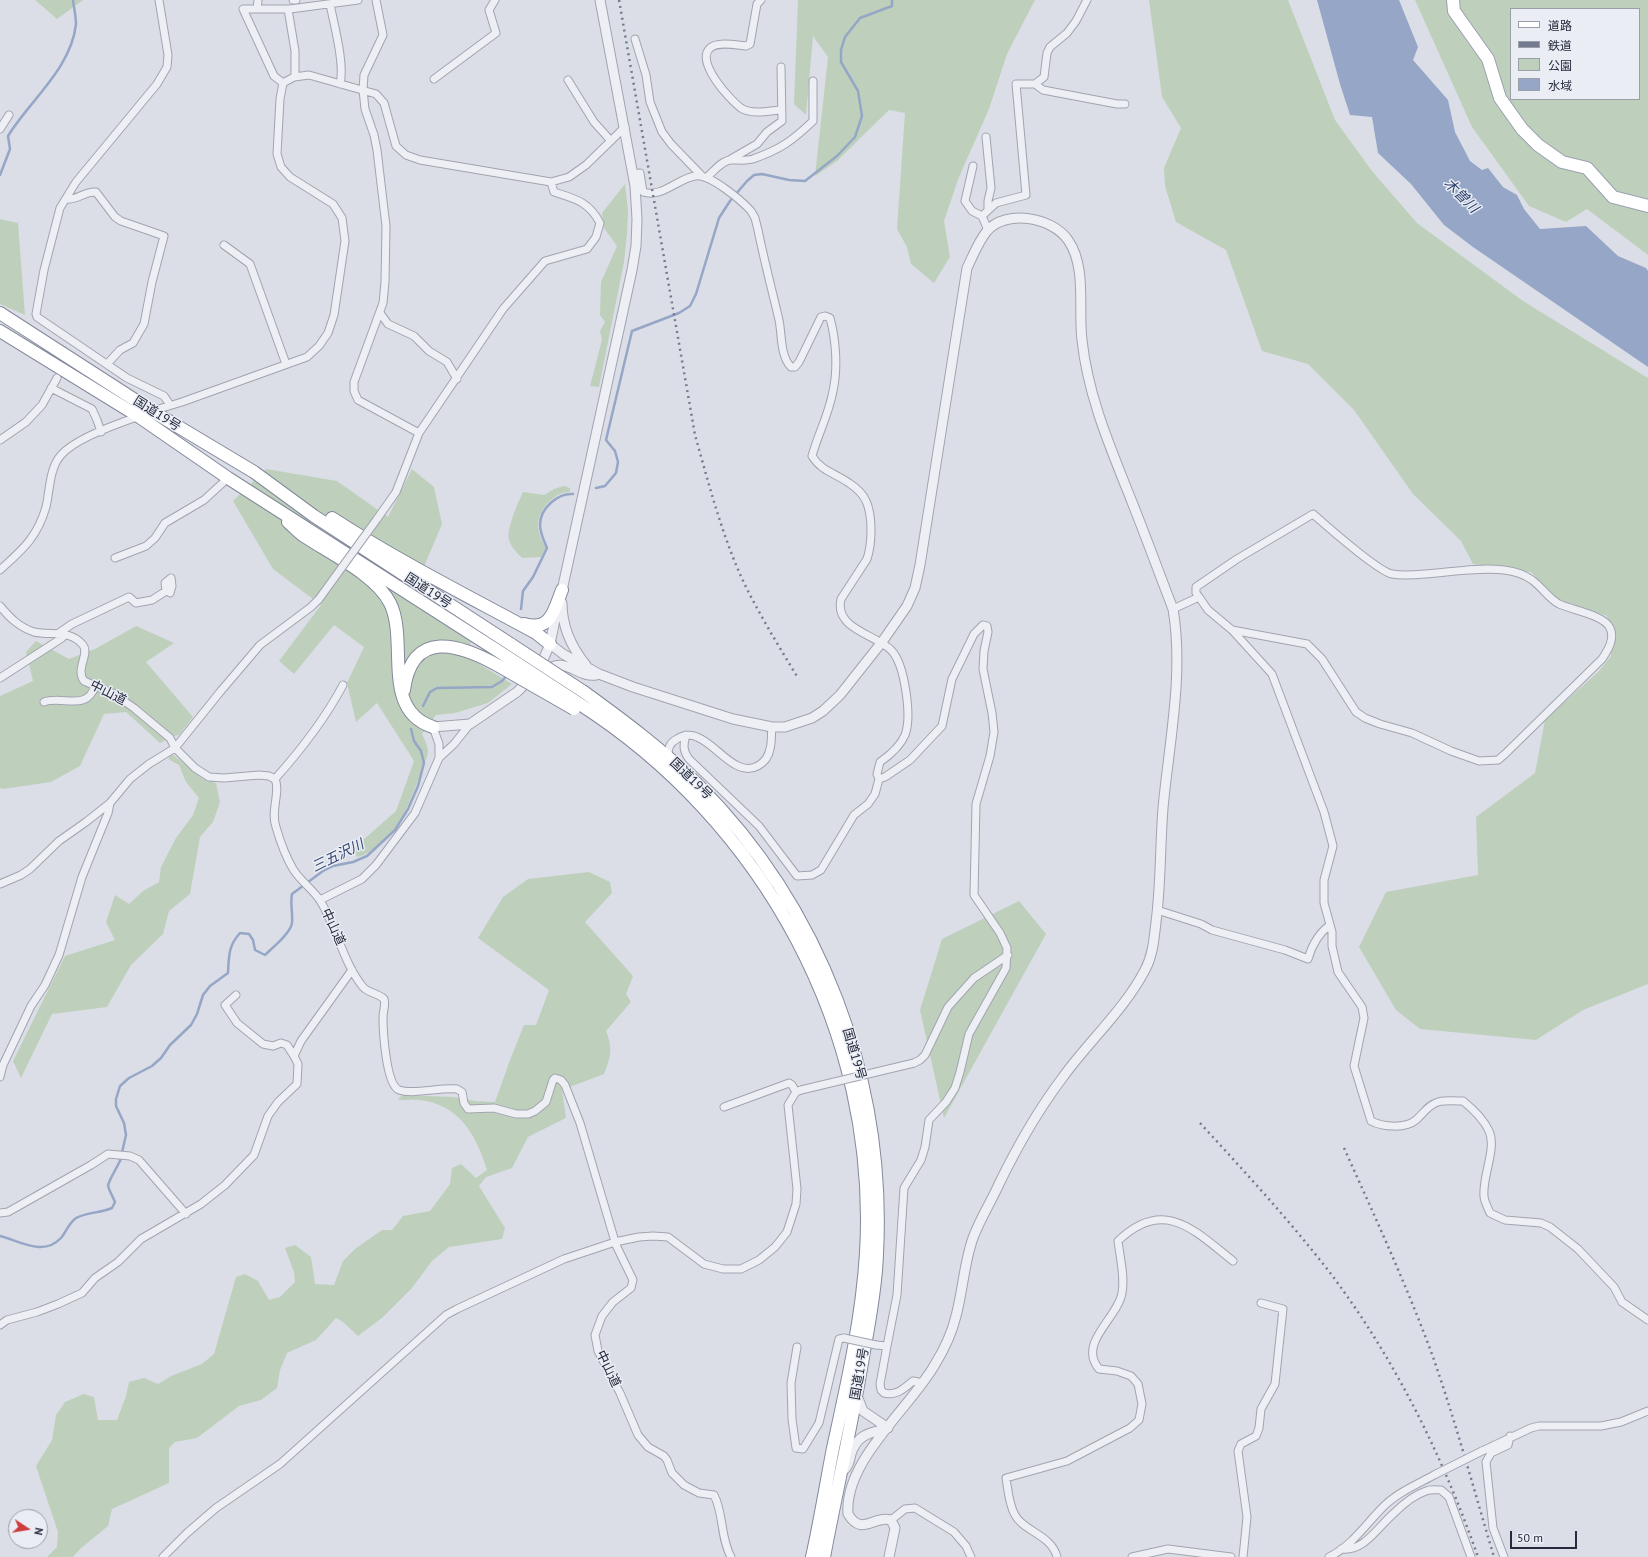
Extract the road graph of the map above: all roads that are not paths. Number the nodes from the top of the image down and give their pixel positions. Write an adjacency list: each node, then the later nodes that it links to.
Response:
1 (159, 0): 35 (street)
2 (258, 0): 11 (street)
3 (358, 0): 10 (street)
4 (376, 0): 22 (street)
5 (495, 0): 16 (street)
6 (600, 0): 26 (street)
7 (761, 0): 24 (street)
8 (1088, 0): 21 (street)
9 (1453, 0): 36 (main road)
10 (330, 4): 12 (street); 20 (street)
11 (257, 9): 12 (street); 19 (street)
12 (288, 9): 15 (street)
13 (635, 39): 33 (street)
14 (781, 67): 24 (street)
15 (295, 77): 19 (street); 20 (street)
16 (434, 79)
17 (568, 80): 29 (street)
18 (813, 81): 30 (street)
19 (283, 83): 45 (street)
20 (340, 84): 22 (street)
21 (1035, 84): 23 (street); 37 (street)
22 (363, 90): 34 (street); 42 (street)
23 (1124, 104)
24 (780, 110): 30 (street)
25 (9, 114): 27 (street)
26 (625, 127): 29 (street); 32 (street)
27 (0, 128)
28 (986, 137): 37 (street)
29 (611, 141): 34 (street)
30 (731, 159): 33 (street)
31 (973, 166): 38 (street)
32 (633, 174): 33 (street); 60 (street)
33 (704, 176): 68 (street)
34 (552, 182): 47 (street)
35 (66, 199): 44 (street); 44 (street)
36 (1648, 206)
37 (988, 209): 38 (street)
38 (982, 216): 39 (street)
39 (988, 230): 64 (street); 68 (street)
40 (224, 245): 45 (street)
41 (0, 313): 50 (main road, 国道19号)
42 (380, 313): 47 (street); 53 (street)
43 (0, 331): 51 (main road, 国道19号)
44 (107, 364): 49 (street)
45 (286, 364): 49 (street)
46 (57, 378): 48 (street)
47 (457, 379): 53 (street)
48 (51, 388): 52 (street); 54 (street)
49 (170, 405): 50 (street)
50 (152, 411): 51 (street); 55 (main road, 国道19号)
51 (138, 416): 52 (street); 56 (main road, 国道19号)
52 (101, 432): 59 (street)
53 (420, 433): 84 (street, bridge)
54 (0, 440)
55 (254, 472): 65 (main road); 70 (main road, 国道19号)
56 (228, 478): 57 (main road, 国道19号); 58 (street)
57 (264, 500): 70 (main road, 国道19号); 77 (main road)
58 (115, 558)
59 (0, 570)
60 (562, 590): 65 (main road); 69 (street); 71 (street)
61 (170, 593): 67 (street)
62 (1199, 597): 64 (street); 66 (street); 66 (street)
63 (0, 606): 67 (street)
64 (1173, 609): 92 (street)
65 (517, 623): 69 (main road)
66 (1232, 630): 93 (street)
67 (62, 634): 73 (street); 75 (street, 中山道)
68 (882, 642): 82 (street); 88 (street)
69 (550, 644): 71 (street); 76 (street)
70 (509, 650): 79 (main road, 国道19号, bridge); 85 (main road, 国道19号, bridge)
71 (588, 668): 72 (street)
72 (600, 674): 76 (street); 82 (street)
73 (0, 678)
74 (343, 685): 87 (street)
75 (95, 686): 78 (street); 84 (street, 中山道)
76 (512, 695): 80 (street)
77 (403, 696): 79 (main road, bridge); 81 (main road)
78 (44, 702)
79 (576, 706): 120 (main road, 国道19号)
80 (470, 724): 81 (street); 86 (street)
81 (433, 727): 86 (street)
82 (772, 727): 83 (street)
83 (686, 736): 85 (street); 88 (street)
84 (175, 748): 87 (street, 中山道); 89 (street)
85 (668, 757): 111 (main road, 国道19号)
86 (439, 758): 91 (street)
87 (275, 779): 91 (street, 中山道)
88 (879, 779): 94 (street)
89 (110, 802): 90 (street); 98 (street)
90 (0, 884)
91 (320, 900): 95 (street, 中山道)
92 (1158, 910): 93 (street); 110 (street)
93 (1330, 925): 106 (street)
94 (1008, 955): 99 (street, bridge); 108 (street)
95 (352, 970): 97 (street); 103 (street, 中山道)
96 (236, 995): 97 (street)
97 (294, 1056): 102 (street)
98 (0, 1077)
99 (798, 1091): 100 (street); 103 (street)
100 (724, 1107)
101 (0, 1213): 102 (street)
102 (186, 1214): 107 (street)
103 (615, 1242): 118 (street); 119 (street, 中山道)
104 (1233, 1262): 124 (street)
105 (1261, 1303): 127 (street)
106 (1648, 1320)
107 (0, 1325)
108 (887, 1346): 109 (street, bridge); 110 (street)
109 (797, 1347)
110 (923, 1383): 113 (street)
111 (857, 1396): 113 (street); 115 (main road, 国道19号)
112 (1648, 1411): 114 (street)
113 (888, 1428): 115 (street); 116 (street)
114 (1510, 1436): 117 (street, bridge); 130 (street)
115 (840, 1473): 121 (main road, 国道19号)
116 (891, 1520): 122 (street); 123 (street)
117 (1341, 1550): 128 (street); 129 (street)
118 (163, 1557)
119 (731, 1557)
120 (812, 1557)
121 (824, 1557)
122 (889, 1557)
123 (971, 1557)
124 (1057, 1557)
125 (1132, 1557): 126 (street)
126 (1231, 1557)
127 (1243, 1557)
128 (1329, 1557)
129 (1471, 1557)
130 (1504, 1557)

